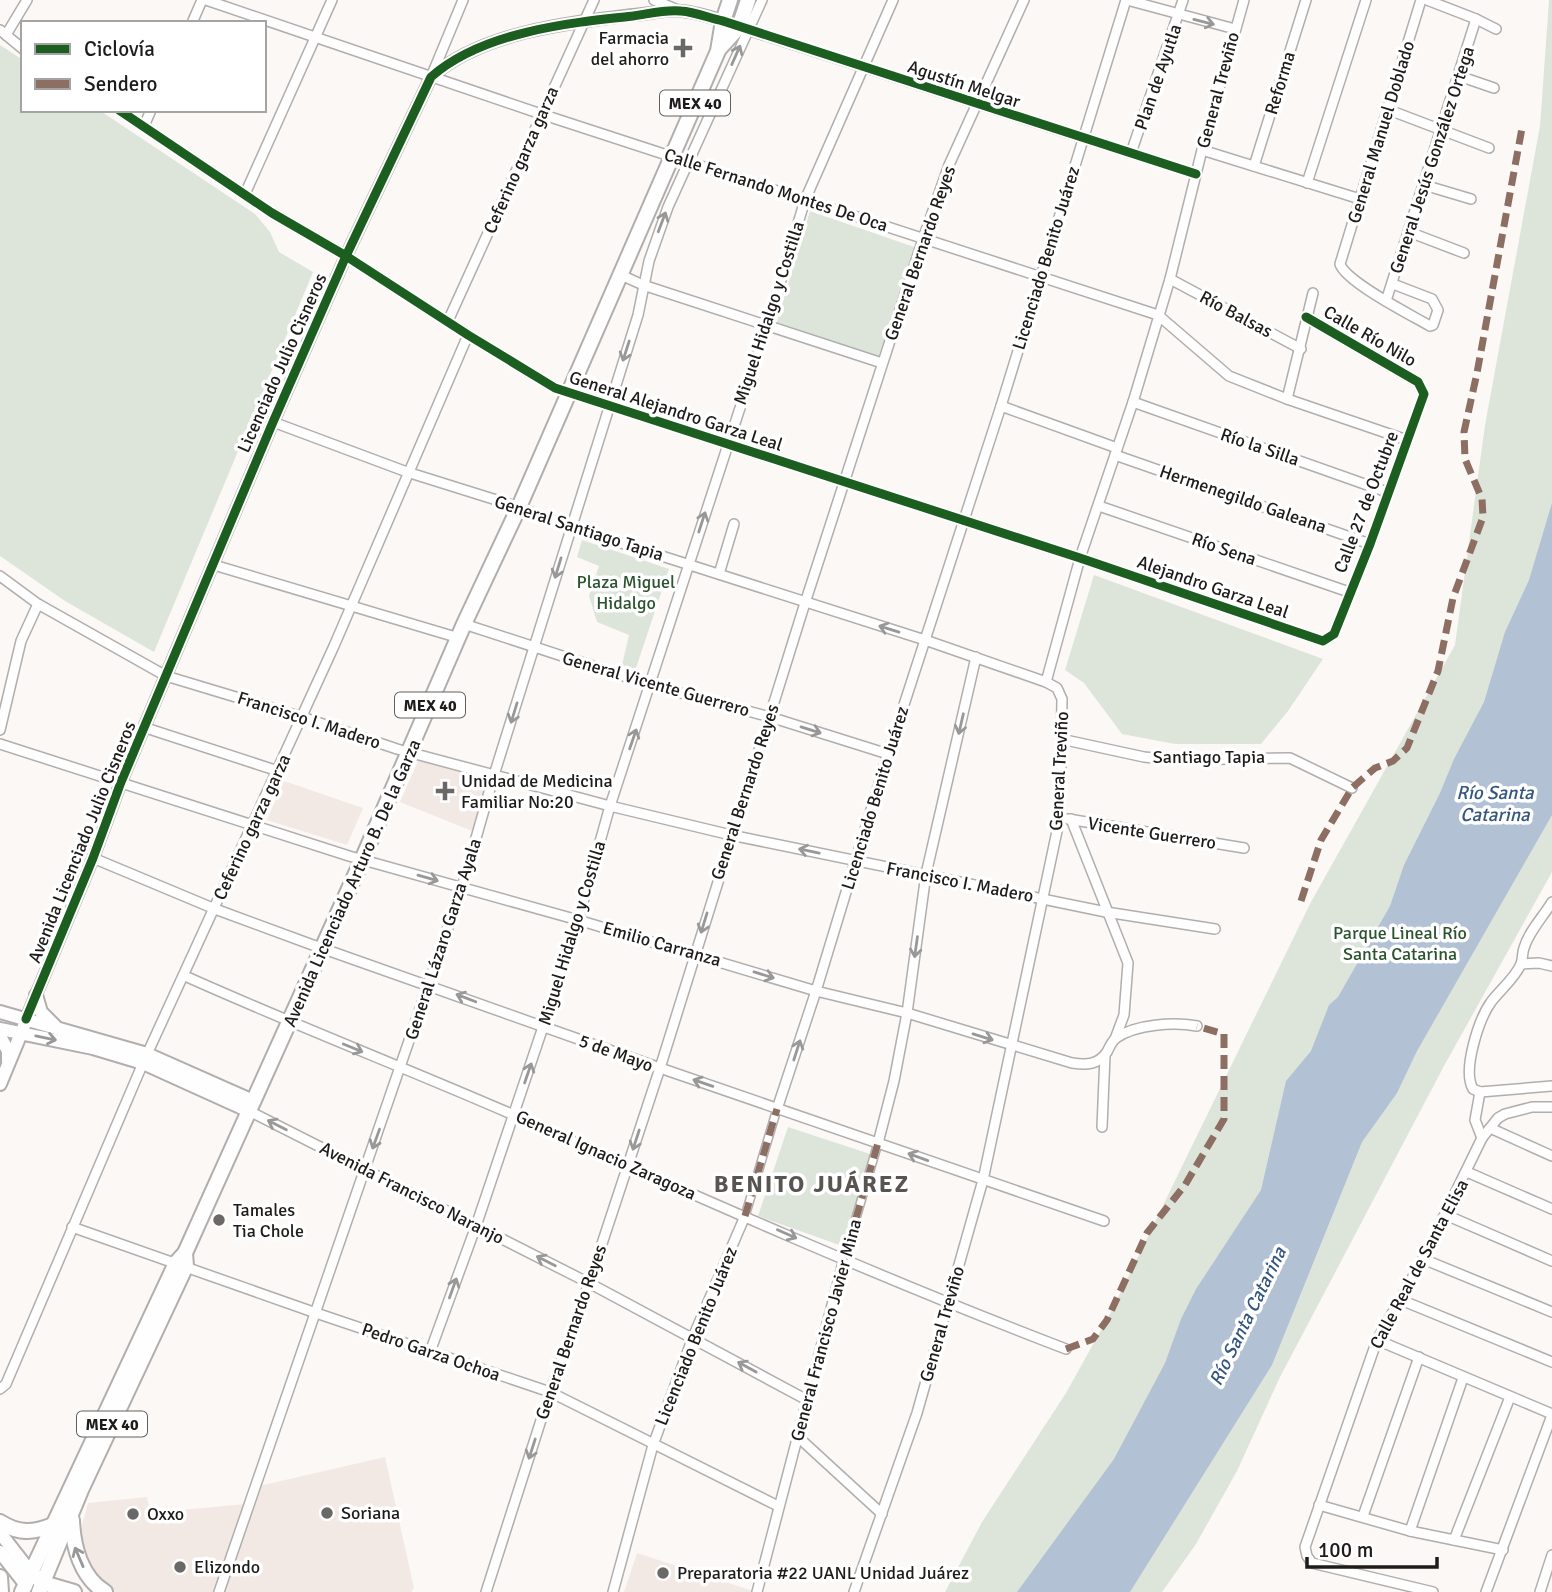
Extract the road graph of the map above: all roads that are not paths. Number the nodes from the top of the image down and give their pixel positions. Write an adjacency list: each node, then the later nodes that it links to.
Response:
1 (27, 0): 30 (street)
2 (204, 0): 22 (street); 23 (street, Calle Fernando Montes De Oca)
3 (332, 0): 31 (street)
4 (463, 0): 36 (street)
5 (594, 0): 25 (street, Ceferino garza garza)
6 (654, 0): 19 (street)
7 (730, 0): 26 (main road, Avenida Licenciado Arturo B. De la Garza / MEX 40)
8 (748, 0): 27 (main road, Avenida Licenciado Arturo B. De la Garza / MEX 40)
9 (762, 0): 27 (street, General Lázaro Garza Ayala)
10 (893, 0): 34 (street, Miguel Hidalgo y Costilla)
11 (1024, 0): 38 (street, General Bernardo Reyes)
12 (1126, 0): 20 (street); 45 (street, Licenciado Benito Juárez)
13 (1183, 0): 20 (street, Plan de Ayutla)
14 (1244, 0): 28 (street, General Treviño)
15 (1306, 0): 51 (street, Reforma)
16 (1366, 0): 53 (street)
17 (1421, 0): 39 (street, General Manuel Doblado)
18 (1427, 0): 21 (street)
19 (680, 10): 25 (street, Licenciado Julio Cisneros); 26 (street, Licenciado Julio Cisneros)
20 (1178, 15): 28 (street, one-way to 28); 48 (street, Plan de Ayutla)
21 (1476, 19): 29 (street); 35 (street, General Jesús González Ortega)
22 (192, 21)
23 (265, 21)
24 (266, 21): 31 (street, Calle Fernando Montes De Oca)
25 (585, 21): 36 (street, Licenciado Julio Cisneros); 42 (street, Ceferino garza garza)
26 (723, 21): 27 (street, Agustín Melgar); 33 (main road, Avenida Licenciado Arturo B. De la Garza / MEX 40)
27 (743, 29): 33 (main road, Avenida Licenciado Arturo B. De la Garza / MEX 40); 34 (street, Agustín Melgar); 50 (street, General Lázaro Garza Ayala, one-way to 27)
28 (1235, 29): 47 (street, General Treviño)
29 (1496, 29)
30 (3, 33): 32 (street)
31 (314, 38): 36 (street, Calle Fernando Montes De Oca); 55 (street)
32 (21, 47)
33 (718, 51): 49 (main road, Avenida Licenciado Arturo B. De la Garza / MEX 40)
34 (863, 68): 38 (street, Agustín Melgar); 58 (street, Miguel Hidalgo y Costilla)
35 (1459, 76): 37 (street); 44 (street, General Jesús González Ortega)
36 (430, 77): 42 (street, Calle Fernando Montes De Oca); 62 (street, Licenciado Julio Cisneros)
37 (1494, 88)
38 (975, 104): 45 (street, Agustín Melgar); 60 (street, General Bernardo Reyes)
39 (1389, 110): 44 (street); 56 (street, General Manuel Doblado)
40 (122, 112): 43 (street, General Alejandro Garza Leal)
41 (150, 112): 43 (street)
42 (541, 114): 49 (street, Calle Fernando Montes De Oca); 72 (street, Ceferino garza garza)
43 (144, 127): 55 (street, General Alejandro Garza Leal)
44 (1441, 129): 46 (street); 54 (street, General Jesús González Ortega)
45 (1082, 139): 48 (street, Agustín Melgar); 64 (street, Licenciado Benito Juárez)
46 (1489, 148)
47 (1202, 150): 51 (street); 52 (street, General Treviño)
48 (1131, 153): 52 (street, Agustín Melgar)
49 (672, 156): 50 (street, Calle Fernando Montes De Oca); 63 (main road, Avenida Licenciado Arturo B. De la Garza / MEX 40)
50 (688, 162): 58 (street, Calle Fernando Montes De Oca); 67 (street, General Lázaro Garza Ayala, one-way to 50)
51 (1254, 166): 53 (street)
52 (1196, 174): 65 (street, General Treviño)
53 (1307, 183): 56 (street)
54 (1424, 185): 57 (street); 59 (street, General Jesús González Ortega)
55 (245, 194): 62 (street, General Alejandro Garza Leal)
56 (1360, 199): 69 (street, General Manuel Doblado)
57 (1471, 199)
58 (805, 200): 60 (street, Calle Fernando Montes De Oca); 73 (street, Miguel Hidalgo y Costilla)
59 (1409, 232): 61 (street); 66 (street, General Jesús González Ortega)
60 (923, 239): 64 (street, Calle Fernando Montes De Oca); 76 (street, General Bernardo Reyes)
61 (1464, 253)
62 (346, 256): 72 (street, General Alejandro Garza Leal); 83 (street, Licenciado Julio Cisneros)
63 (621, 275): 67 (street); 78 (main road, Avenida Licenciado Arturo B. De la Garza / MEX 40)
64 (1041, 278): 70 (street, Calle Fernando Montes De Oca); 81 (street, Licenciado Benito Juárez)
65 (1170, 279): 70 (street, General Treviño); 75 (street, Río Balsas)
66 (1393, 284): 69 (street, General Jesús González Ortega); 69 (street)
67 (643, 285): 73 (street); 82 (street, General Lázaro Garza Ayala, one-way to 82)
68 (1313, 293): 71 (street)
69 (1386, 301)
70 (1158, 315): 79 (street, Calle Fernando Montes De Oca); 80 (street, General Treviño)
71 (1306, 317): 75 (street); 77 (street, Calle Río Nilo)
72 (449, 321): 74 (street, General Alejandro Garza Leal)
73 (766, 327): 76 (street); 85 (street, Miguel Hidalgo y Costilla)
74 (468, 335): 78 (street, General Alejandro Garza Leal); 87 (street, Ceferino garza garza)
75 (1301, 349): 79 (street)
76 (882, 363): 88 (street, General Bernardo Reyes)
77 (1419, 382): 84 (street, Calle 27 de Octubre)
78 (568, 393): 82 (street, General Alejandro Garza Leal); 91 (main road, Avenida Licenciado Arturo B. De la Garza / MEX 40)
79 (1287, 399): 84 (street, Calle Fernando Montes De Oca)
80 (1133, 402): 86 (street, General Treviño); 89 (street, Río la Silla)
81 (1001, 406): 86 (street, Hermenegildo Galeana); 92 (street, Licenciado Benito Juárez)
82 (608, 407): 85 (street, General Alejandro Garza Leal); 94 (street, General Lázaro Garza Ayala)
83 (273, 422): 87 (street, General Santiago Tapia); 98 (street, Licenciado Julio Cisneros)
84 (1406, 440): 89 (street, Calle 27 de Octubre)
85 (727, 443): 88 (street, General Alejandro Garza Leal); 97 (street, Miguel Hidalgo y Costilla, one-way to 85)
86 (1116, 451): 90 (street, General Treviño); 95 (street, Hermenegildo Galeana)
87 (407, 472): 91 (street, General Santiago Tapia); 104 (street, Ceferino garza garza)
88 (844, 481): 92 (street, General Alejandro Garza Leal); 102 (street, General Bernardo Reyes)
89 (1387, 492): 95 (street, Calle 27 de Octubre)
90 (1099, 506): 96 (street, General Treviño); 101 (street, Río Sena)
91 (519, 507): 94 (street, General Santiago Tapia); 105 (main road, Avenida Licenciado Arturo B. De la Garza / MEX 40)
92 (964, 520): 96 (street, General Alejandro Garza Leal); 107 (street, Licenciado Benito Juárez)
93 (734, 524): 99 (street)
94 (571, 527): 97 (street, General Santiago Tapia); 108 (street, General Lázaro Garza Ayala, one-way to 108)
95 (1370, 544): 101 (street, Calle 27 de Octubre)
96 (1080, 558): 106 (street, Alejandro Garza Leal); 111 (street, General Treviño)
97 (689, 564): 99 (street, General Santiago Tapia); 112 (street, Miguel Hidalgo y Costilla)
98 (214, 565): 104 (street, General Vicente Guerrero); 110 (street, Licenciado Julio Cisneros)
99 (719, 574): 102 (street, General Santiago Tapia)
100 (0, 576): 103 (street, Francisco I. Madero)
101 (1349, 592): 106 (street, Calle 27 de Octubre)
102 (805, 603): 107 (street, General Santiago Tapia, one-way to 102); 114 (street, General Bernardo Reyes)
103 (38, 604): 110 (street, Francisco I. Madero); 116 (street)
104 (353, 605): 105 (street, General Vicente Guerrero); 113 (street, Ceferino garza garza)
105 (462, 631): 108 (street, General Vicente Guerrero); 119 (main road, Avenida Licenciado Arturo B. De la Garza / MEX 40)
106 (1334, 634)
107 (925, 640): 109 (street, General Santiago Tapia); 120 (street, Licenciado Benito Juárez)
108 (534, 647): 112 (street, General Vicente Guerrero); 122 (street, General Lázaro Garza Ayala, one-way to 122)
109 (976, 657): 111 (street, General Santiago Tapia); 134 (street, General Francisco Javier Mina, one-way to 134)
110 (166, 676): 113 (street, Francisco I. Madero); 115 (street, Avenida Licenciado Julio Cisneros)
111 (1046, 682): 117 (street, General Treviño)
112 (651, 685): 114 (street, General Vicente Guerrero); 125 (street, Miguel Hidalgo y Costilla, one-way to 112)
113 (303, 717): 119 (street, Francisco I. Madero); 121 (street, Ceferino garza garza)
114 (769, 717): 120 (street, General Vicente Guerrero, one-way to 120); 129 (street, General Bernardo Reyes)
115 (146, 728): 121 (street); 123 (street, Avenida Licenciado Julio Cisneros)
116 (0, 730)
117 (1061, 739): 124 (street, Santiago Tapia); 126 (street, General Treviño)
118 (0, 744): 123 (street, Emilio Carranza)
119 (410, 752): 122 (street, Francisco I. Madero); 132 (main road, Avenida Licenciado Arturo B. De la Garza / MEX 40)
120 (888, 754): 133 (street, Licenciado Benito Juárez)
121 (278, 771): 128 (street, Ceferino garza garza)
122 (494, 775): 125 (street, Francisco I. Madero); 135 (street, General Lázaro Garza Ayala)
123 (121, 782): 128 (street, Emilio Carranza); 131 (street, Avenida Licenciado Julio Cisneros)
124 (1352, 788)
125 (610, 806): 129 (street, Francisco I. Madero); 140 (street, Miguel Hidalgo y Costilla)
126 (1060, 817): 127 (street, Vicente Guerrero); 136 (street, General Treviño)
127 (1071, 819): 130 (street, Vicente Guerrero); 139 (street)
128 (254, 824): 132 (street, Emilio Carranza); 138 (street, Ceferino garza garza)
129 (731, 835): 133 (street, Francisco I. Madero, one-way to 129); 143 (street, General Bernardo Reyes, one-way to 143)
130 (1244, 848)
131 (93, 858): 138 (street, 5 de Mayo); 149 (street, Avenida Licenciado Julio Cisneros)
132 (362, 860): 135 (street, Emilio Carranza, one-way to 135); 142 (main road, Avenida Licenciado Arturo B. De la Garza / MEX 40)
133 (856, 861): 134 (street, Francisco I. Madero); 148 (street, Licenciado Benito Juárez)
134 (926, 874): 136 (street, Francisco I. Madero); 151 (street, General Francisco Javier Mina, one-way to 151)
135 (462, 887): 140 (street, Emilio Carranza); 147 (street, General Lázaro Garza Ayala)
136 (1044, 899): 139 (street, Francisco I. Madero); 161 (street, General Treviño)
137 (1552, 902): 144 (street)
138 (215, 909): 142 (street, 5 de Mayo); 146 (street, Ceferino garza garza)
139 (1106, 912): 141 (street, Francisco I. Madero); 160 (street)
140 (578, 920): 143 (street, Emilio Carranza); 155 (street, Miguel Hidalgo y Costilla)
141 (1215, 929)
142 (323, 947): 147 (street, 5 de Mayo); 153 (main road, Avenida Licenciado Arturo B. De la Garza / MEX 40)
143 (694, 953): 148 (street, Emilio Carranza, one-way to 148); 166 (street, General Bernardo Reyes)
144 (1521, 964): 145 (street); 169 (street)
145 (1552, 966)
146 (185, 976): 153 (street, General Ignacio Zaragoza); 163 (street, Ceferino garza garza)
147 (429, 984): 155 (street, 5 de Mayo, one-way to 147); 165 (street, General Lázaro Garza Ayala)
148 (816, 991): 151 (street, Emilio Carranza); 172 (street, Licenciado Benito Juárez, one-way to 148)
149 (36, 995): 152 (street, Avenida Licenciado Julio Cisneros); 156 (main road)
150 (0, 1012): 152 (main road, Avenida Francisco Naranjo)
151 (907, 1013): 161 (street, Emilio Carranza, one-way to 161); 177 (street, General Francisco Javier Mina)
152 (26, 1020): 156 (main road, Avenida Francisco Naranjo); 158 (main road, Avenida Licenciado Julio Cisneros)
153 (290, 1023): 165 (street, General Ignacio Zaragoza, one-way to 165); 170 (main road, Avenida Licenciado Arturo B. De la Garza / MEX 40)
154 (1197, 1026): 160 (street)
155 (543, 1027): 166 (street, 5 de Mayo); 173 (street, Miguel Hidalgo y Costilla, one-way to 155)
156 (58, 1028): 163 (main road, Avenida Francisco Naranjo)
157 (0, 1029): 158 (main road, Avenida Francisco Naranjo)
158 (21, 1033): 163 (main road, Avenida Francisco Naranjo, one-way to 163); 164 (main road, Avenida Licenciado Julio Cisneros)
159 (0, 1036): 164 (main road)
160 (1115, 1039): 162 (street)
161 (1011, 1046): 162 (street, Emilio Carranza); 182 (street, General Treviño)
162 (1105, 1055): 174 (street)
163 (145, 1059): 170 (main road, Avenida Francisco Naranjo); 188 (street, Ceferino garza garza)
164 (8, 1063): 167 (main road, Avenida Licenciado Julio Cisneros)
165 (401, 1068): 173 (street, General Ignacio Zaragoza); 180 (street, General Lázaro Garza Ayala, one-way to 180)
166 (660, 1068): 172 (street, 5 de Mayo, one-way to 166); 179 (street, General Bernardo Reyes, one-way to 179)
167 (0, 1084)
168 (1552, 1086): 169 (street)
169 (1479, 1092): 176 (street)
170 (251, 1106): 180 (street, Avenida Francisco Naranjo, one-way to 170); 191 (main road, Avenida Licenciado Arturo B. De la Garza / MEX 40)
171 (1552, 1107): 175 (street, Calle Real de Santa Elisa)
172 (777, 1109): 177 (street, 5 de Mayo); 185 (street, Licenciado Benito Juárez)
173 (514, 1115): 179 (street, General Ignacio Zaragoza); 187 (street, Miguel Hidalgo y Costilla)
174 (1102, 1127)
175 (1490, 1128): 176 (street, Calle Real de Santa Elisa); 178 (street)
176 (1482, 1138): 181 (street, Calle Real de Santa Elisa)
177 (878, 1143): 182 (street, 5 de Mayo, one-way to 177); 189 (street, General Francisco Javier Mina)
178 (1552, 1156)
179 (627, 1166): 185 (street, General Ignacio Zaragoza); 193 (street, General Bernardo Reyes)
180 (365, 1169): 187 (street, Avenida Francisco Naranjo); 197 (street, General Lázaro Garza Ayala)
181 (1467, 1172): 183 (street); 184 (street, Calle Real de Santa Elisa)
182 (983, 1180): 186 (street, 5 de Mayo); 195 (street, General Treviño)
183 (1552, 1209)
184 (1446, 1215): 190 (street, Calle Real de Santa Elisa); 192 (street)
185 (745, 1216): 189 (street, General Ignacio Zaragoza, one-way to 189); 198 (street, Licenciado Benito Juárez)
186 (1104, 1221)
187 (476, 1226): 193 (street, Avenida Francisco Naranjo, one-way to 187); 201 (street, Miguel Hidalgo y Costilla, one-way to 187)
188 (72, 1227): 191 (street, Pedro Garza Ochoa); 205 (street, Ceferino garza garza)
189 (844, 1259): 195 (street, General Ignacio Zaragoza); 208 (street, General Francisco Javier Mina)
190 (1423, 1259): 194 (street, Calle Real de Santa Elisa); 196 (street)
191 (182, 1261): 197 (street, Pedro Garza Ochoa); 214 (main road, Avenida Licenciado Arturo B. De la Garza / MEX 40); 218 (main road, Avenida Licenciado Arturo B. De la Garza / MEX 40)
192 (1552, 1261)
193 (589, 1283): 198 (street, Avenida Francisco Naranjo); 206 (street, General Bernardo Reyes)
194 (1401, 1300): 199 (street, Calle Real de Santa Elisa); 203 (street)
195 (948, 1303): 200 (street, General Ignacio Zaragoza); 215 (street, General Treviño)
196 (1552, 1312)
197 (316, 1313): 201 (street, Pedro Garza Ochoa); 230 (street, General Lázaro Garza Ayala)
198 (693, 1337): 208 (street, Avenida Francisco Naranjo, one-way to 198); 211 (street, Licenciado Benito Juárez)
199 (1377, 1340): 202 (street); 212 (street, Calle Real de Santa Elisa)
200 (1066, 1349)
201 (430, 1352): 206 (street, Pedro Garza Ochoa)
202 (1419, 1357): 204 (street); 216 (street)
203 (1552, 1362)
204 (1463, 1378): 207 (street); 219 (street)
205 (0, 1389)
206 (550, 1392): 211 (street, Pedro Garza Ochoa); 231 (street, General Bernardo Reyes, one-way to 231)
207 (1510, 1397): 209 (street); 221 (street)
208 (807, 1401): 210 (street, General Francisco Javier Mina)
209 (1552, 1415): 222 (street)
210 (797, 1436): 213 (street, General Francisco Javier Mina); 215 (street)
211 (653, 1445): 213 (street, Pedro Garza Ochoa); 232 (street, Licenciado Benito Juárez)
212 (1319, 1505): 216 (street); 235 (street, Calle Real de Santa Elisa)
213 (778, 1506): 233 (street, General Francisco Javier Mina)
214 (72, 1513): 226 (main road, Avenida Licenciado Arturo B. De la Garza / MEX 40); 229 (main road, one-way to 214)
215 (882, 1514): 234 (street, General Treviño)
216 (1363, 1517): 219 (street)
217 (0, 1522): 218 (main road)
218 (54, 1525): 226 (main road, Avenida Licenciado Arturo B. De la Garza / MEX 40)
219 (1410, 1531): 221 (street)
220 (0, 1533): 226 (main road)
221 (1454, 1540): 222 (street)
222 (1503, 1550): 236 (street)
223 (0, 1552): 226 (main road)
224 (1552, 1555): 237 (street)
225 (0, 1577): 227 (main road)
226 (33, 1586): 228 (main road)
227 (1, 1592)
228 (74, 1592)
229 (105, 1592)
230 (219, 1592)
231 (486, 1592)
232 (613, 1592)
233 (757, 1592)
234 (854, 1592)
235 (1433, 1592)
236 (1486, 1592)
237 (1540, 1592)

